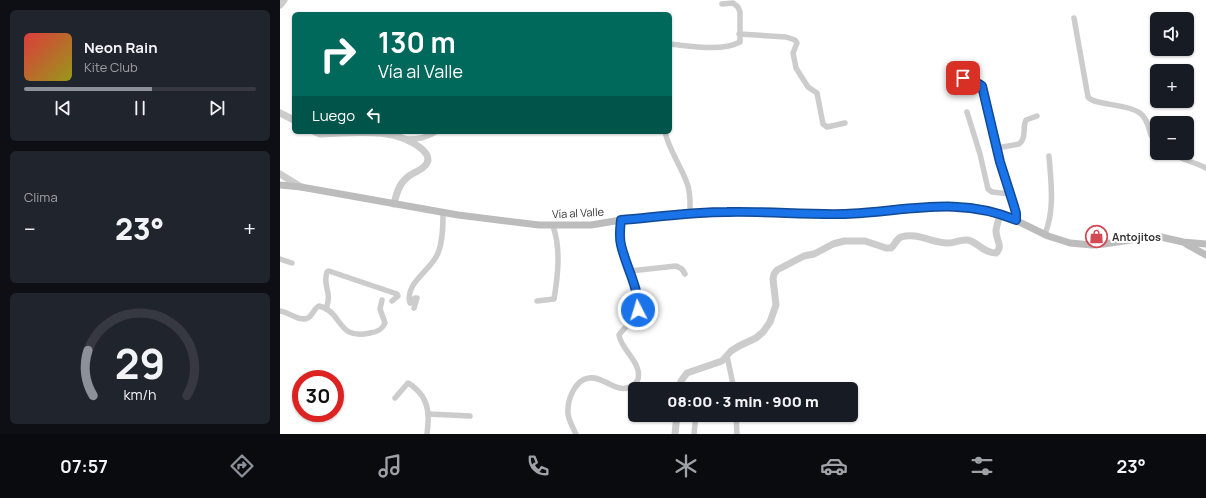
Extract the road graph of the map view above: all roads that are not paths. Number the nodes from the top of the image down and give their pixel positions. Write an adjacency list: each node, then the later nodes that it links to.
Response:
1 (284, 0): 3 (street)
2 (722, 4): 5 (street)
3 (280, 5)
4 (1074, 18): 13 (street)
5 (739, 34): 6 (street); 12 (street)
6 (672, 44)
7 (959, 64): 18 (street)
8 (280, 112): 11 (street)
9 (967, 112): 25 (street)
10 (1036, 116): 18 (street)
11 (292, 119)
12 (845, 123)
13 (1150, 130)
14 (383, 134): 17 (street)
15 (432, 134): 17 (street)
16 (666, 134): 28 (street)
17 (404, 139): 26 (street)
18 (996, 148): 25 (street)
19 (1049, 156): 33 (street)
20 (1186, 160): 21 (street)
21 (1206, 168)
22 (280, 174): 24 (street)
23 (280, 185): 24 (main road, Vía al Valle)
24 (301, 187): 26 (main road, Vía al Valle)
25 (1010, 194): 31 (street)
26 (394, 204): 27 (main road, Vía al Valle)
27 (443, 212): 32 (main road, Vía al Valle); 44 (street)
28 (690, 214): 29 (main road, Vía al Valle); 30 (main road, Vía al Valle)
29 (1000, 214): 31 (main road, Vía al Valle); 47 (street)
30 (621, 220): 32 (main road, Vía al Valle); 39 (street)
31 (1016, 220): 33 (main road, Vía al Valle)
32 (553, 226): 43 (street)
33 (1045, 234): 34 (main road, Vía al Valle)
34 (1183, 242): 35 (main road); 36 (main road)
35 (1206, 244)
36 (1206, 254)
37 (280, 259): 38 (street)
38 (292, 263)
39 (630, 271): 40 (street); 57 (street)
40 (685, 274)
41 (382, 300): 45 (street)
42 (392, 301): 45 (street)
43 (537, 301)
44 (414, 308)
45 (326, 309): 46 (street)
46 (280, 311)
47 (727, 356): 48 (street); 49 (street)
48 (681, 382)
49 (733, 382)
50 (395, 398): 51 (street)
51 (428, 414): 52 (street); 56 (street)
52 (470, 416)
53 (676, 422): 58 (street)
54 (695, 422): 59 (street)
55 (736, 422): 60 (street)
56 (428, 434)
57 (576, 434)
58 (675, 434)
59 (694, 434)
60 (737, 434)

